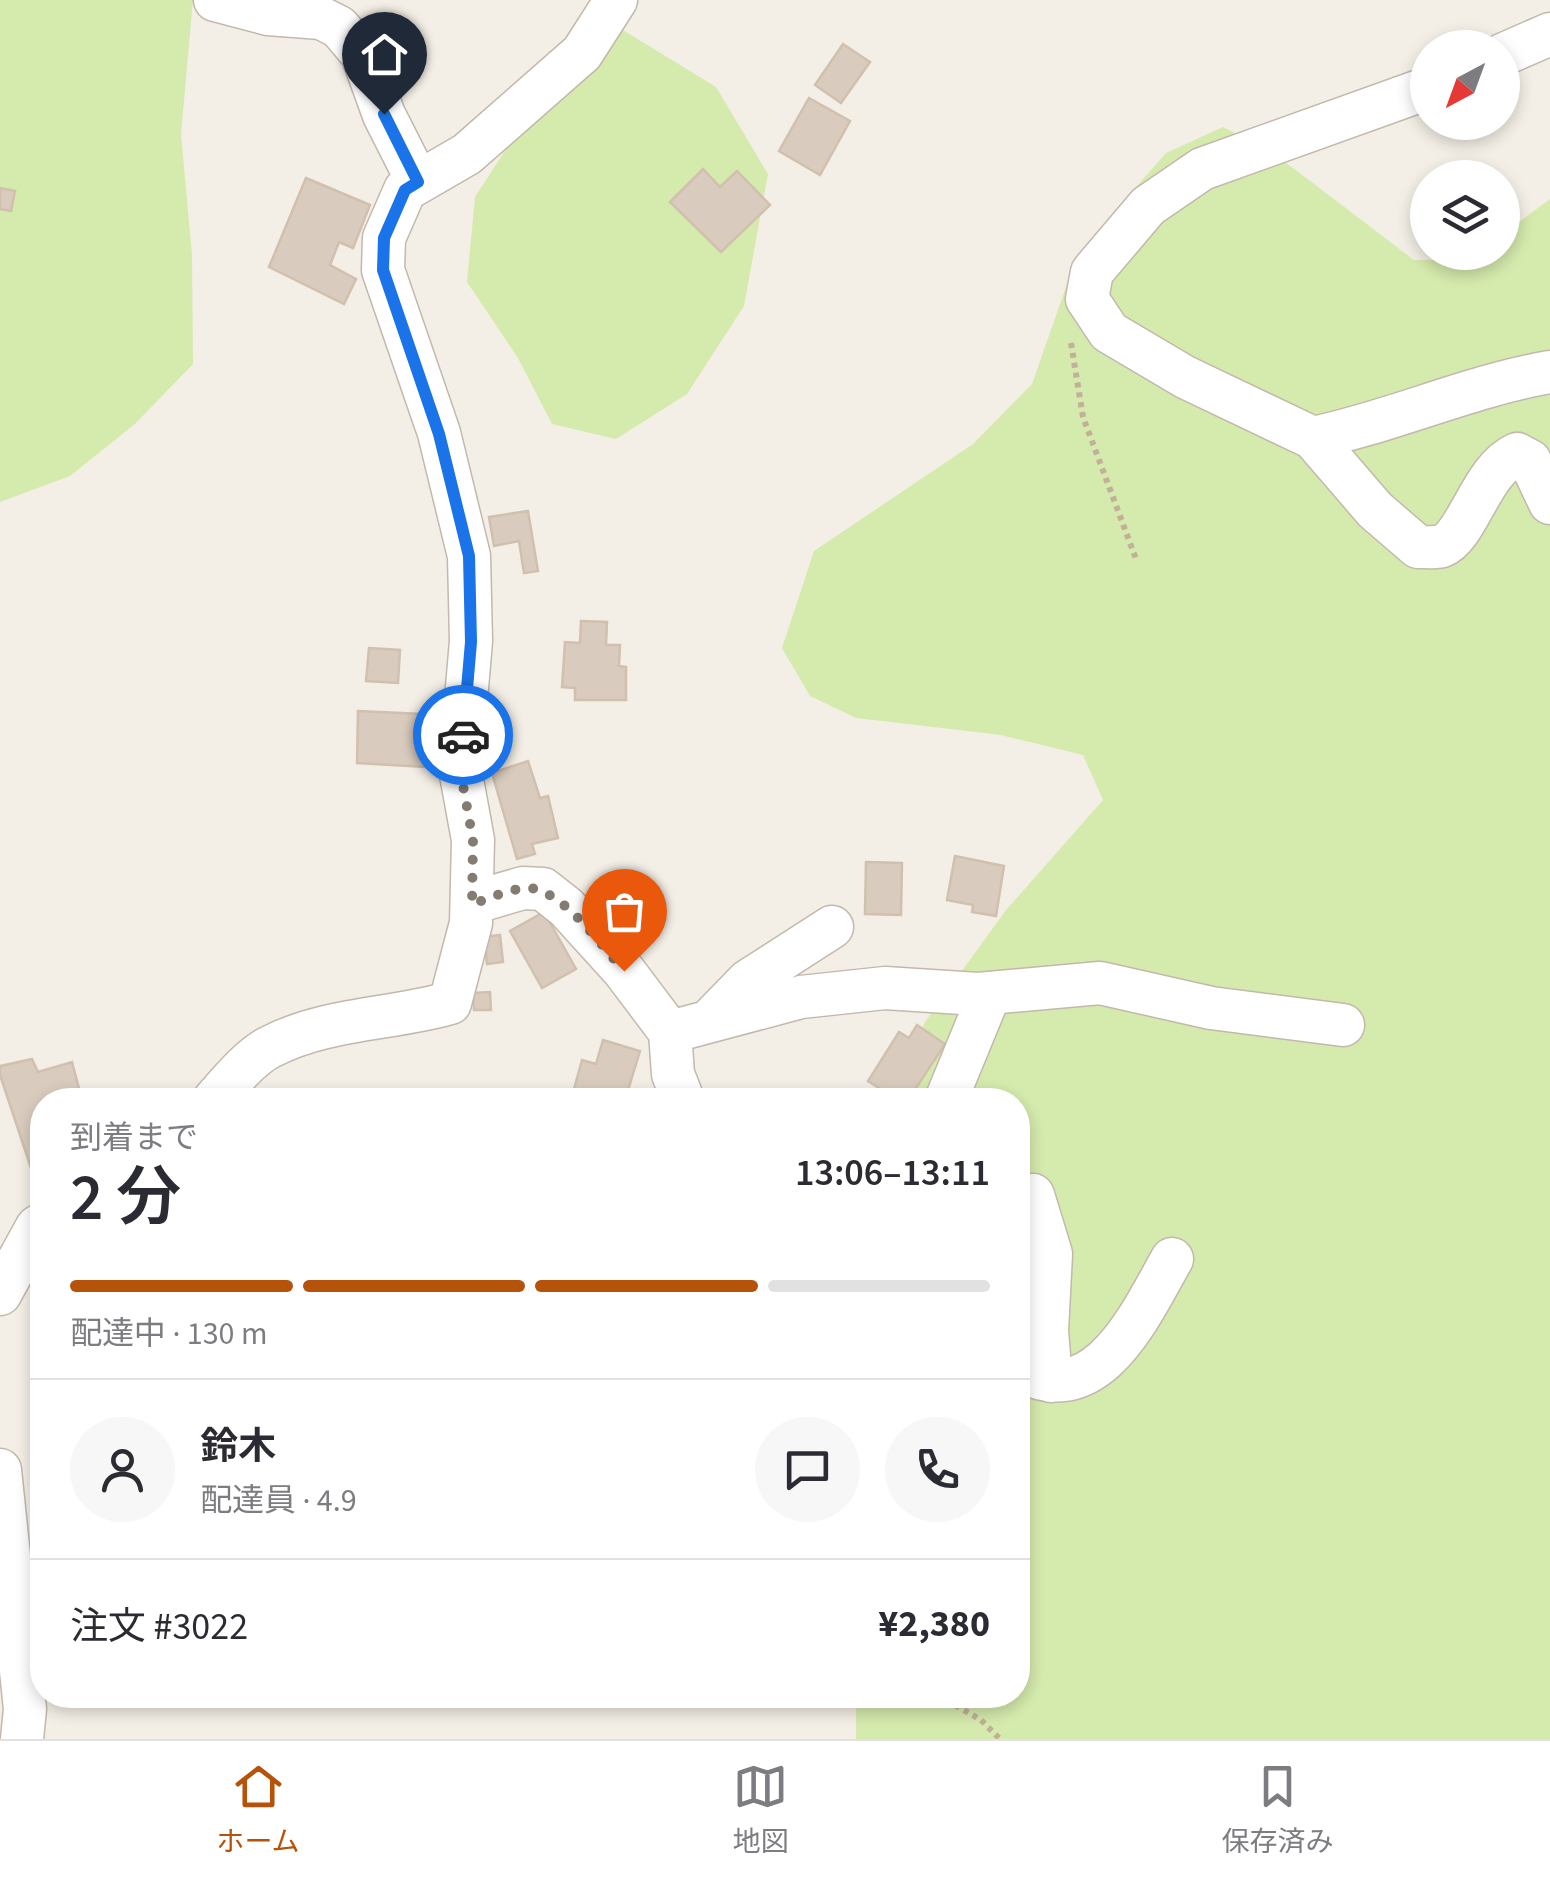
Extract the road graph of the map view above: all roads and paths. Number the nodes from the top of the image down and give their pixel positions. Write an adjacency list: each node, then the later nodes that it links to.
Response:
1 (215, 0): 6 (street)
2 (616, 0): 6 (street)
3 (1550, 34): 4 (street)
4 (1520, 47)
5 (1410, 94): 7 (street)
6 (418, 182): 12 (street)
7 (1087, 299): 9 (street); 11 (path)
8 (1550, 372): 9 (street)
9 (1313, 438): 10 (street)
10 (1550, 504)
11 (1136, 559)
12 (472, 904): 17 (street); 18 (street)
13 (832, 927): 15 (street)
14 (990, 993): 15 (street); 16 (street); 20 (street)
15 (712, 1018): 17 (street)
16 (1343, 1025)
17 (670, 1032): 19 (street)
18 (226, 1088)
19 (678, 1088)
20 (951, 1088)
21 (1033, 1195): 25 (street)
22 (30, 1240): 24 (street)
23 (1172, 1259): 25 (street)
24 (0, 1294)
25 (1034, 1375)
26 (0, 1470): 28 (street)
27 (960, 1708): 29 (path)
28 (22, 1739)
29 (1000, 1739)

